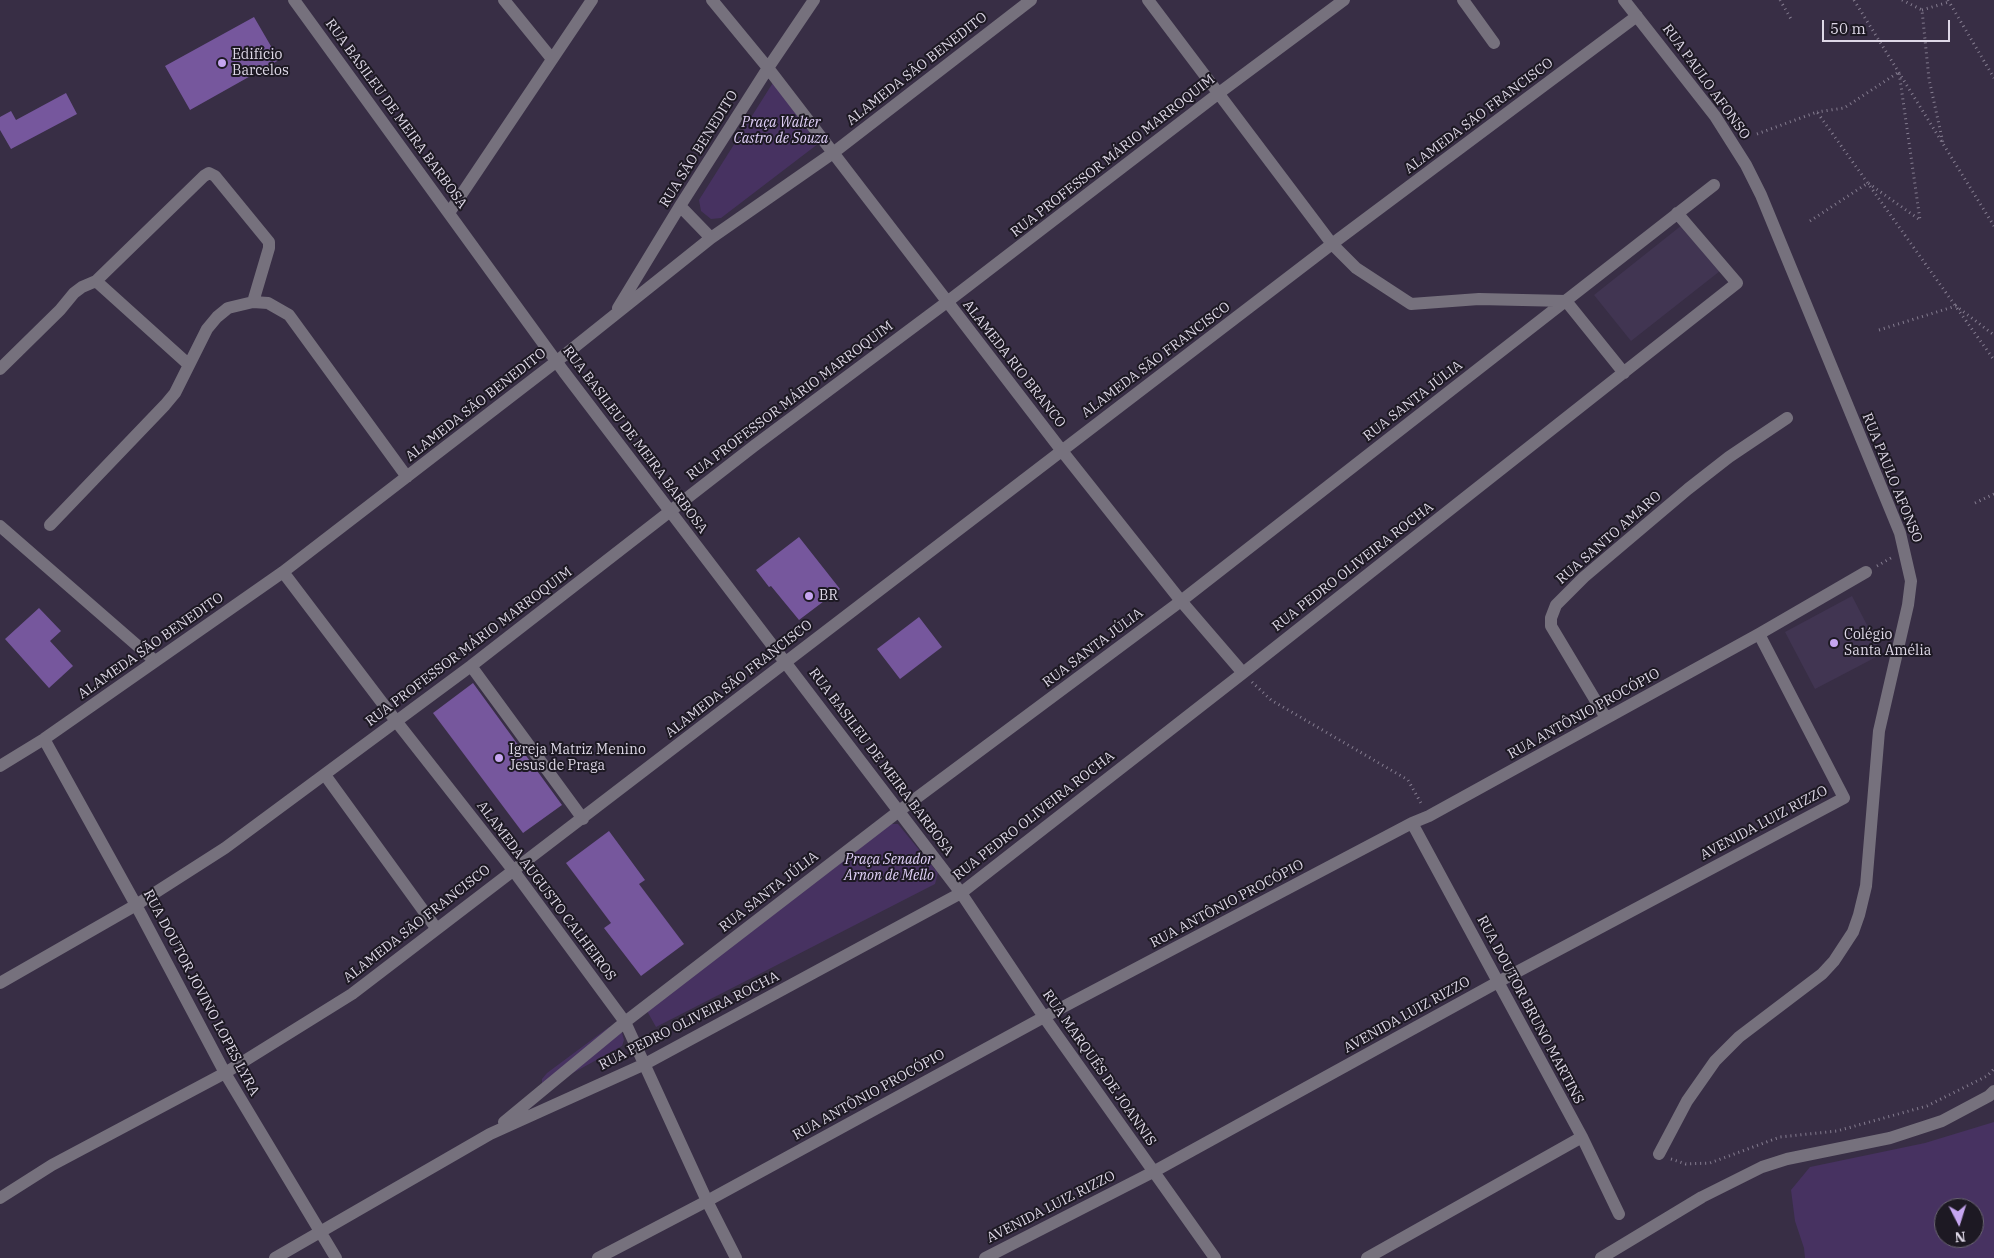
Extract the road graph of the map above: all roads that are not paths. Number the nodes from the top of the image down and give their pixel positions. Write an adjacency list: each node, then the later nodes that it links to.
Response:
1 (294, 0): 19 (street, RUA BASILEU DE MEIRA BARBOSA)
2 (504, 0): 13 (street)
3 (592, 0): 13 (street)
4 (712, 0): 14 (street, ALAMEDA RIO BRANCO)
5 (814, 0): 14 (street, RUA SÃO BENEDITO)
6 (1031, 0): 16 (street, ALAMEDA SÃO BENEDITO)
7 (1148, 0): 15 (street)
8 (1344, 0): 15 (street, RUA PROFESSOR MÁRIO MARROQUIM)
9 (1463, 0): 12 (street)
10 (1624, 0): 11 (street, RUA PAULO AFONSO)
11 (1638, 16): 22 (street, ALAMEDA SÃO FRANCISCO); 67 (street, RUA PAULO AFONSO)
12 (1494, 43)
13 (552, 59): 19 (street)
14 (768, 68): 16 (street, ALAMEDA RIO BRANCO); 18 (street, RUA SÃO BENEDITO)
15 (1218, 93): 22 (street); 26 (street, RUA PROFESSOR MÁRIO MARROQUIM)
16 (833, 153): 21 (street, ALAMEDA SÃO BENEDITO); 26 (street, ALAMEDA RIO BRANCO)
17 (1714, 185): 20 (street, RUA SANTA JÚLIA)
18 (680, 206): 21 (street); 27 (street, RUA SÃO BENEDITO)
19 (449, 212): 28 (street, RUA BASILEU DE MEIRA BARBOSA)
20 (1677, 213): 24 (street, RUA SANTA JÚLIA); 31 (street, RUA PEDRO OLIVEIRA ROCHA)
21 (711, 238): 27 (street, ALAMEDA SÃO BENEDITO)
22 (1332, 244): 24 (street); 33 (street, ALAMEDA SÃO FRANCISCO)
23 (96, 281): 25 (street); 29 (street); 30 (street)
24 (1566, 301): 31 (street); 40 (street, RUA SANTA JÚLIA)
25 (253, 302): 29 (street); 34 (street)
26 (947, 302): 33 (street, ALAMEDA RIO BRANCO); 35 (street, RUA PROFESSOR MÁRIO MARROQUIM)
27 (613, 316): 28 (street, ALAMEDA SÃO BENEDITO)
28 (557, 361): 34 (street, ALAMEDA SÃO BENEDITO); 35 (street, RUA BASILEU DE MEIRA BARBOSA)
29 (188, 364): 36 (street)
30 (0, 369)
31 (1624, 373): 45 (street, RUA PEDRO OLIVEIRA ROCHA)
32 (1787, 418): 46 (street, RUA SANTO AMARO)
33 (1062, 451): 40 (street, ALAMEDA RIO BRANCO); 43 (street, ALAMEDA SÃO FRANCISCO)
34 (407, 477): 38 (street, ALAMEDA SÃO BENEDITO)
35 (669, 511): 43 (street, RUA BASILEU DE MEIRA BARBOSA); 44 (street, RUA PROFESSOR MÁRIO MARROQUIM)
36 (50, 525)
37 (0, 526): 42 (street)
38 (283, 572): 42 (street, ALAMEDA SÃO BENEDITO); 47 (street, ALAMEDA AUGUSTO CALHEIROS)
39 (1866, 572): 41 (street, RUA ANTÔNIO PROCÓPIO)
40 (1181, 601): 45 (street, ALAMEDA RIO BRANCO); 51 (street, RUA SANTA JÚLIA)
41 (1759, 634): 46 (street, RUA ANTÔNIO PROCÓPIO); 58 (street, AVENIDA LUIZ RIZZO)
42 (156, 661): 48 (street, ALAMEDA SÃO BENEDITO)
43 (785, 662): 51 (street, RUA BASILEU DE MEIRA BARBOSA); 52 (street, ALAMEDA SÃO FRANCISCO)
44 (471, 666): 47 (street, RUA PROFESSOR MÁRIO MARROQUIM); 52 (street)
45 (1243, 673): 55 (street, RUA PEDRO OLIVEIRA ROCHA)
46 (1606, 718): 53 (street, RUA ANTÔNIO PROCÓPIO)
47 (396, 721): 50 (street, RUA PROFESSOR MÁRIO MARROQUIM); 54 (street, ALAMEDA AUGUSTO CALHEIROS)
48 (44, 739): 49 (street, ALAMEDA SÃO BENEDITO); 56 (street, RUA DOUTOR JOVINO LOPES LYRA)
49 (0, 766)
50 (325, 775): 56 (street, RUA PROFESSOR MÁRIO MARROQUIM); 57 (street)
51 (899, 810): 55 (street, RUA BASILEU DE MEIRA BARBOSA); 61 (street, RUA SANTA JÚLIA)
52 (583, 819): 54 (street, ALAMEDA SÃO FRANCISCO)
53 (1412, 823): 58 (street, RUA DOUTOR BRUNO MARTINS); 60 (street, RUA ANTÔNIO PROCÓPIO)
54 (513, 870): 57 (street, ALAMEDA SÃO FRANCISCO); 61 (street, ALAMEDA AUGUSTO CALHEIROS)
55 (961, 893): 60 (street, RUA MARQUÊS DE JOANNIS); 62 (street, RUA PEDRO OLIVEIRA ROCHA)
56 (136, 905): 59 (street, RUA PROFESSOR MÁRIO MARROQUIM); 63 (street, RUA DOUTOR JOVINO LOPES LYRA)
57 (436, 928): 63 (street, ALAMEDA SÃO FRANCISCO)
58 (1498, 982): 66 (street, RUA DOUTOR BRUNO MARTINS); 68 (street, AVENIDA LUIZ RIZZO)
59 (0, 983)
60 (1044, 1017): 68 (street, RUA MARQUÊS DE JOANNIS); 70 (street, RUA ANTÔNIO PROCÓPIO)
61 (625, 1022): 62 (street, ALAMEDA AUGUSTO CALHEIROS); 65 (street, RUA SANTA JÚLIA)
62 (645, 1064): 65 (street, RUA PEDRO OLIVEIRA ROCHA); 70 (street, ALAMEDA AUGUSTO CALHEIROS)
63 (225, 1073): 69 (street, ALAMEDA SÃO FRANCISCO); 72 (street, RUA DOUTOR JOVINO LOPES LYRA)
64 (1994, 1091): 80 (street)
65 (490, 1134): 72 (street, RUA PEDRO OLIVEIRA ROCHA)
66 (1582, 1137): 71 (street, RUA DOUTOR BRUNO MARTINS); 79 (street)
67 (1659, 1154)
68 (1153, 1172): 77 (street, AVENIDA LUIZ RIZZO); 78 (street, RUA MARQUÊS DE JOANNIS)
69 (0, 1198)
70 (707, 1201): 75 (street, RUA ANTÔNIO PROCÓPIO); 76 (street, ALAMEDA AUGUSTO CALHEIROS)
71 (1619, 1214)
72 (321, 1233): 73 (street, RUA PEDRO OLIVEIRA ROCHA); 74 (street, RUA DOUTOR JOVINO LOPES LYRA)
73 (275, 1258)
74 (336, 1258)
75 (598, 1258)
76 (736, 1258)
77 (985, 1258)
78 (1215, 1258)
79 (1367, 1258)
80 (1601, 1258)

